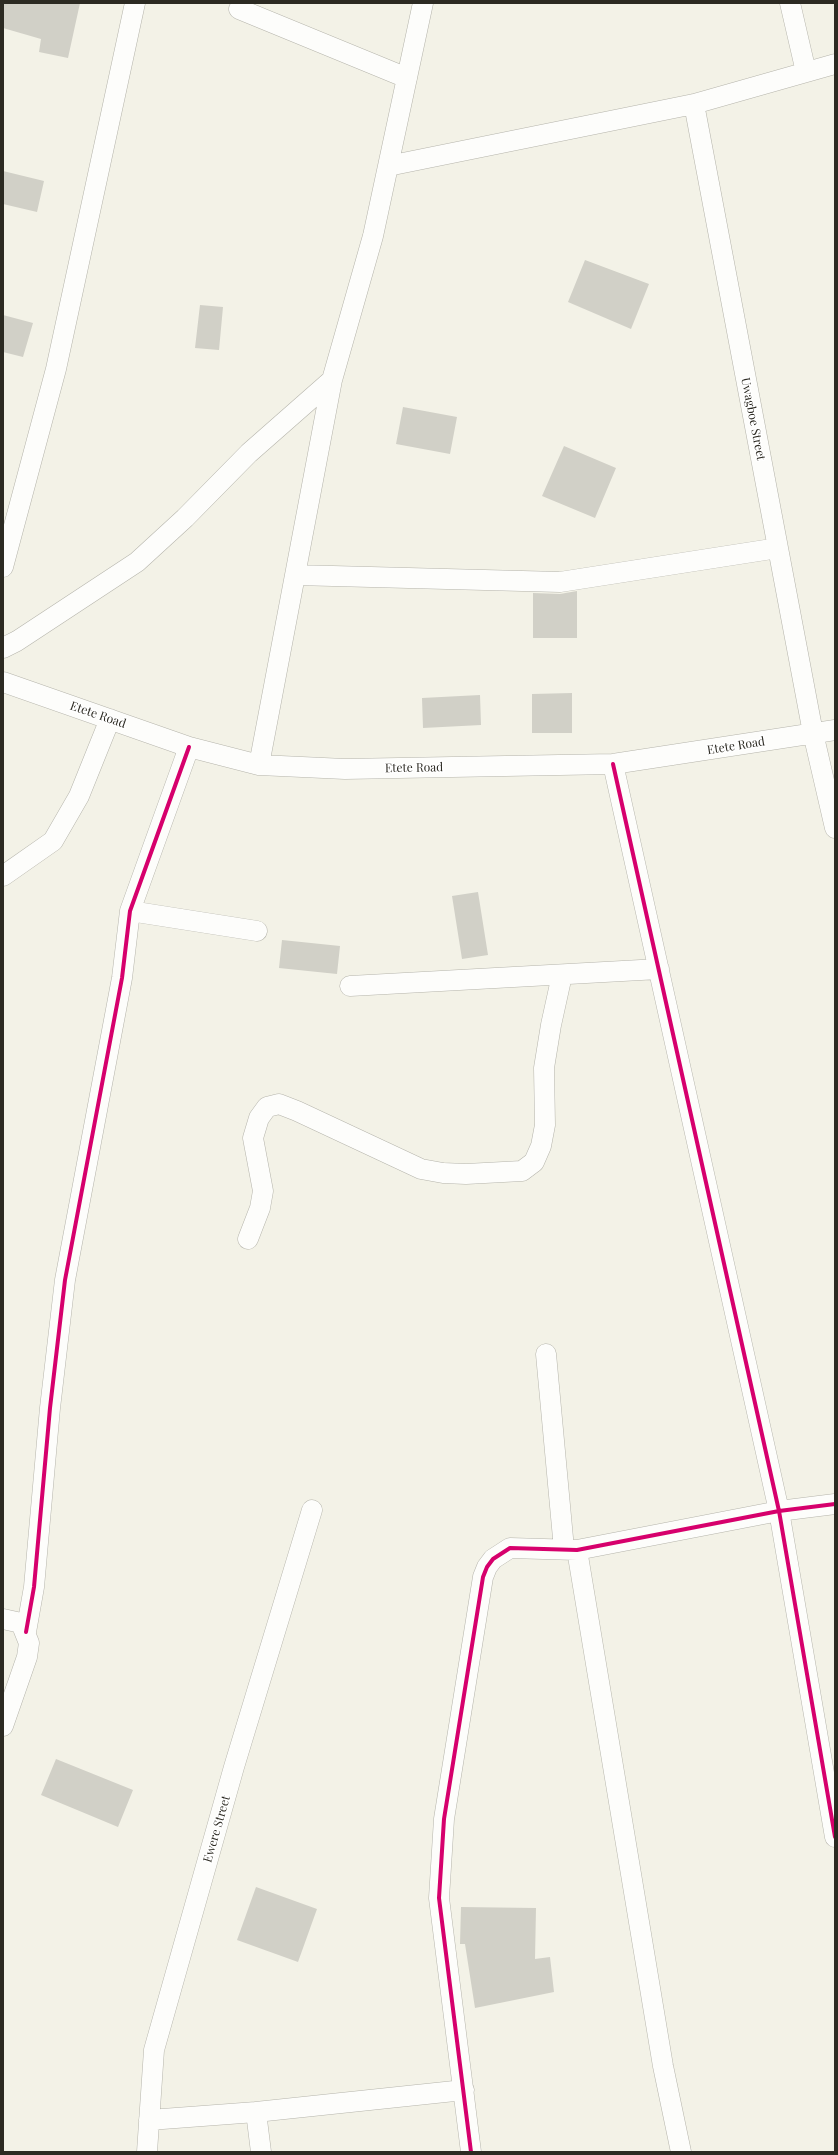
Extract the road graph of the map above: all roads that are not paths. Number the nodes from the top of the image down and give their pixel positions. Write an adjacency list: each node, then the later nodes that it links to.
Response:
1 (135, 3): 12 (street)
2 (423, 3): 7 (street)
3 (793, 4): 6 (street)
4 (239, 9): 7 (street)
5 (835, 64): 6 (street)
6 (806, 72): 8 (street)
7 (407, 78): 9 (street)
8 (694, 104): 9 (street); 11 (street, Uwagboe Street)
9 (388, 166): 10 (street)
10 (332, 380): 13 (street); 14 (street)
11 (778, 548): 13 (street); 18 (street, Uwagboe Street)
12 (3, 567)
13 (295, 575): 21 (street)
14 (3, 648)
15 (3, 682): 16 (street, Etete Road)
16 (110, 719): 19 (street, Etete Road); 23 (street)
17 (835, 730): 18 (street, Etete Road)
18 (813, 733): 20 (street, Etete Road); 22 (street, Uwagboe Street)
19 (189, 747): 21 (street, Etete Road); 24 (street)
20 (614, 764): 21 (street, Etete Road); 26 (street)
21 (259, 765)
22 (835, 828)
23 (3, 876)
24 (130, 911): 25 (street); 36 (street)
25 (257, 931)
26 (659, 969): 27 (street); 33 (street)
27 (562, 975): 28 (street); 29 (street)
28 (350, 986)
29 (248, 1239)
30 (546, 1354): 34 (street)
31 (835, 1504): 33 (street)
32 (312, 1510): 41 (street, Ewere Street)
33 (779, 1511): 34 (street); 38 (street)
34 (570, 1549): 39 (street); 45 (street)
35 (3, 1619): 36 (street)
36 (26, 1632): 37 (street)
37 (3, 1726)
38 (835, 1837)
39 (464, 2090): 40 (street); 44 (street)
40 (256, 2112): 41 (street); 43 (street)
41 (149, 2120): 42 (street, Ewere Street)
42 (147, 2152)
43 (261, 2152)
44 (471, 2152)
45 (681, 2152)

